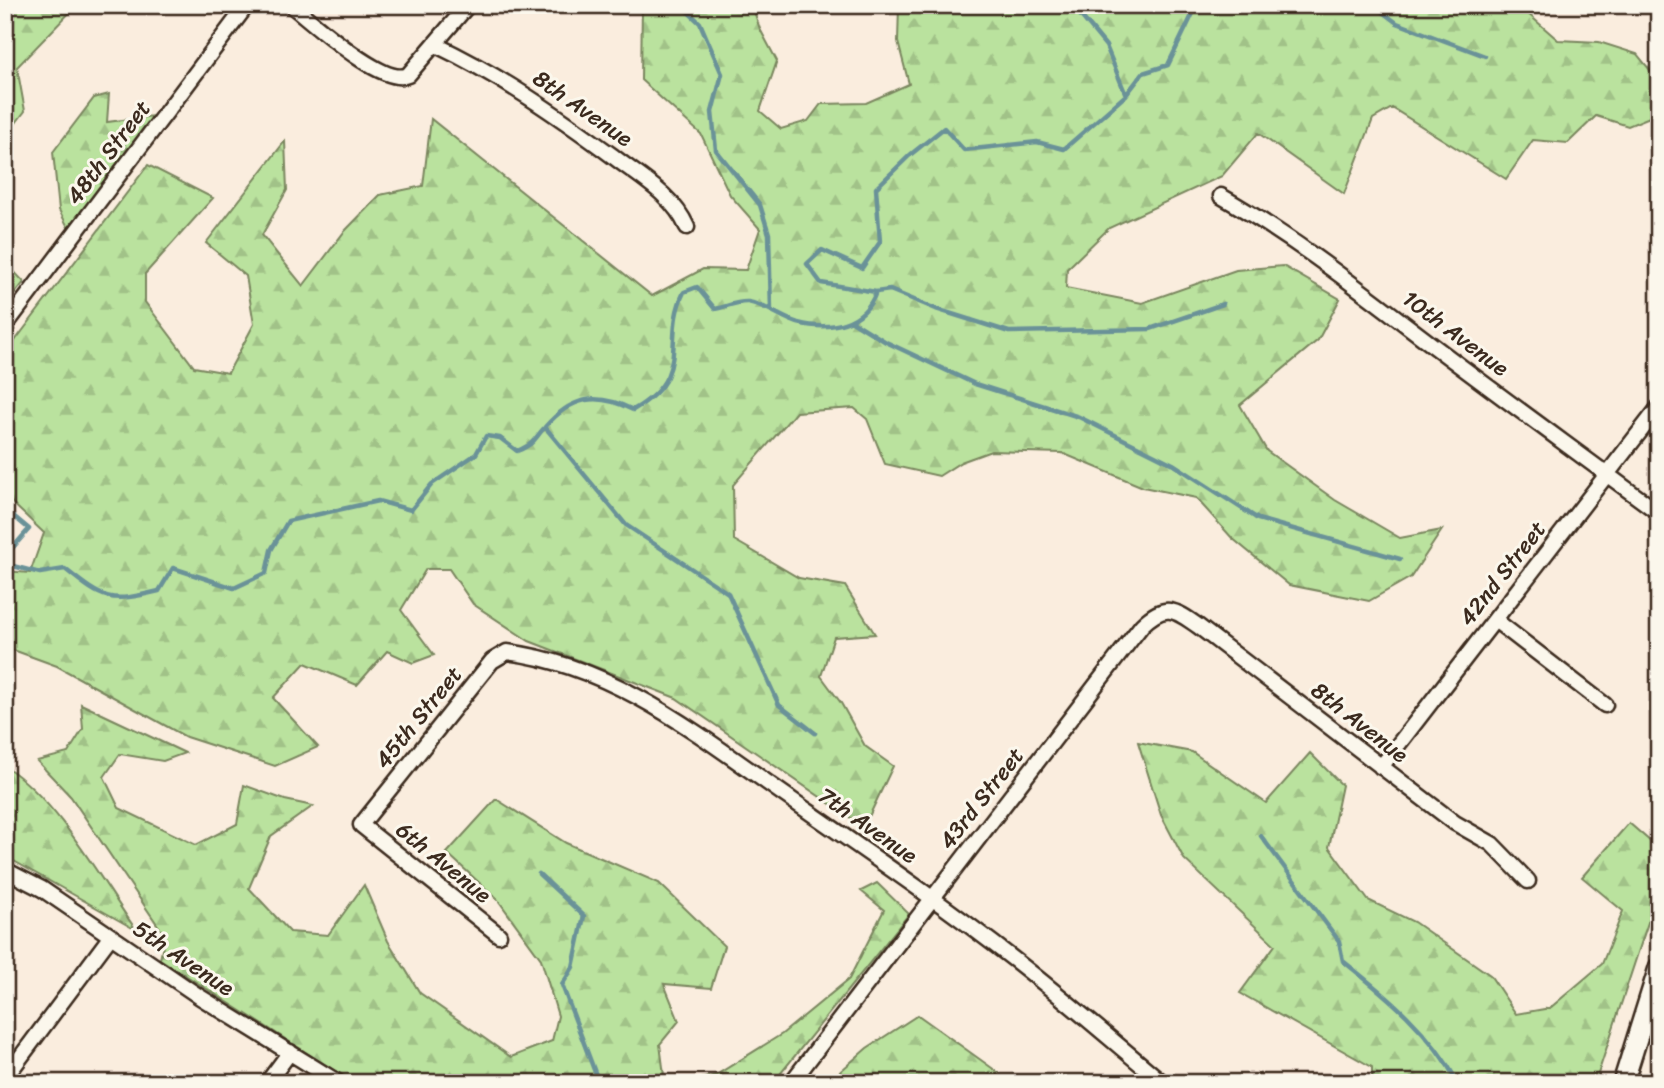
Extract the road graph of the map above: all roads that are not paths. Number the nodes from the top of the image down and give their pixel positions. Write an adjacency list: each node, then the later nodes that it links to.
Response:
1 (247, 5): 7 (street, 48th Street)
2 (291, 5): 4 (street)
3 (468, 5): 4 (street)
4 (436, 45): 6 (street, 8th Avenue)
5 (1222, 196): 9 (street, 10th Avenue)
6 (687, 227)
7 (5, 326)
8 (1659, 407): 9 (street, 42nd Street)
9 (1607, 474): 10 (street, 10th Avenue); 12 (street, 42nd Street)
10 (1659, 513)
11 (1160, 611): 15 (street, 8th Avenue); 19 (street, 43rd Street)
12 (1495, 620): 14 (street); 15 (street, 42nd Street)
13 (519, 653): 16 (street, 45th Street); 19 (street, 7th Avenue)
14 (1605, 705)
15 (1381, 767): 18 (street, 8th Avenue)
16 (361, 825): 21 (street, 6th Avenue)
17 (5, 870): 20 (street, 5th Avenue)
18 (1528, 881)
19 (932, 898): 27 (street, 43rd Street); 28 (street, 7th Avenue)
20 (111, 936): 23 (street, 5th Avenue); 24 (street)
21 (499, 936)
22 (1659, 968): 29 (street)
23 (290, 1052): 25 (street); 26 (street, 5th Avenue)
24 (5, 1078)
25 (267, 1083)
26 (338, 1083)
27 (790, 1083)
28 (1163, 1083)
29 (1623, 1083)

